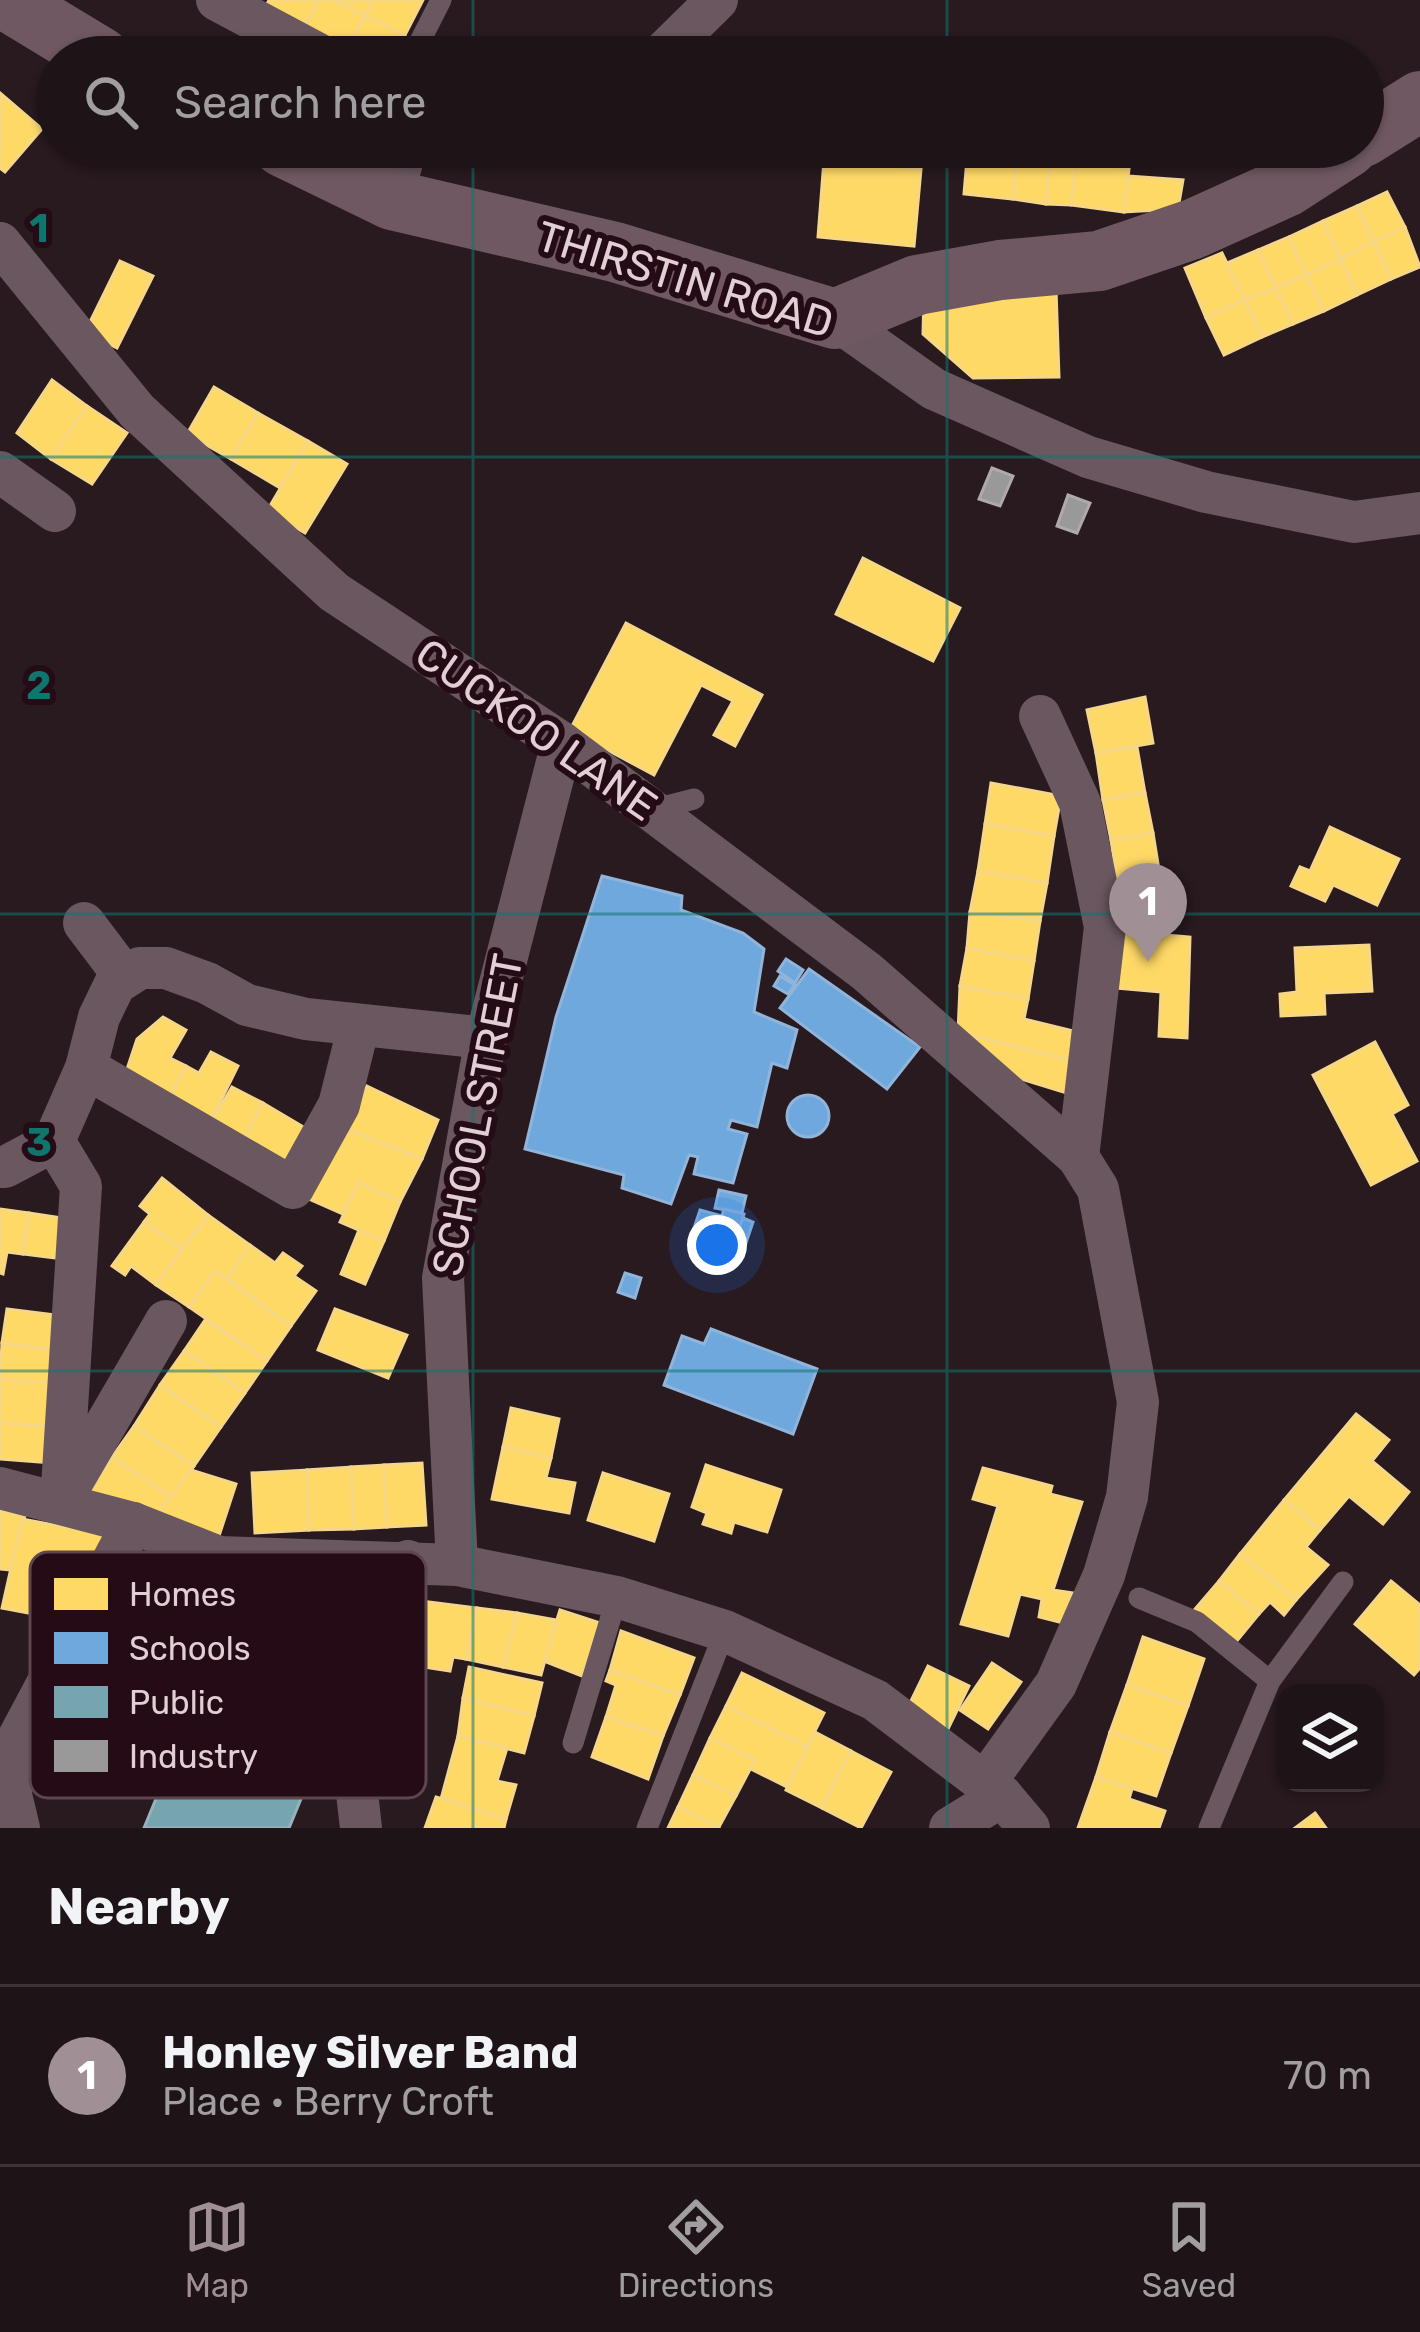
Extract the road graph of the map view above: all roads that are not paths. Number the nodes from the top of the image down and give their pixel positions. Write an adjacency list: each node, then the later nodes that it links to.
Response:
1 (6, 0): 5 (street)
2 (217, 0): 6 (street)
3 (441, 0): 7 (lane)
4 (717, 0): 8 (street)
5 (65, 36)
6 (285, 36)
7 (423, 36)
8 (680, 36)
9 (1420, 100): 10 (street)
10 (1384, 123)
11 (1315, 168): 14 (street)
12 (399, 174): 14 (street, THIRSTIN ROAD)
13 (0, 243): 19 (street, CUCKOO LANE)
14 (835, 319): 17 (street, THIRSTIN ROAD)
15 (0, 472): 16 (street)
16 (55, 511)
17 (1420, 513)
18 (1040, 716): 29 (street)
19 (562, 743): 21 (street, CUCKOO LANE); 25 (street, SCHOOL STREET)
20 (694, 799): 21 (lane)
21 (651, 810): 29 (street, CUCKOO LANE)
22 (85, 923): 23 (street)
23 (124, 976): 24 (street); 26 (street)
24 (359, 1025): 25 (street); 26 (street)
25 (486, 1038): 37 (street, SCHOOL STREET)
26 (86, 1068): 27 (street)
27 (54, 1141): 28 (street); 32 (street)
28 (0, 1167)
29 (1088, 1173): 46 (street)
30 (166, 1321): 32 (street)
31 (0, 1488): 32 (street)
32 (61, 1503): 33 (street)
33 (133, 1523): 34 (street); 35 (street)
34 (118, 1552)
35 (206, 1552)
36 (426, 1563): 37 (street)
37 (457, 1565): 39 (street)
38 (1343, 1582): 42 (lane)
39 (617, 1597): 41 (street); 44 (lane)
40 (1138, 1598): 42 (lane)
41 (725, 1631): 46 (street); 49 (lane)
42 (1270, 1681): 51 (lane)
43 (30, 1716): 47 (street)
44 (573, 1743)
45 (358, 1798): 48 (street)
46 (1005, 1803): 50 (street)
47 (20, 1828)
48 (362, 1828)
49 (647, 1828)
50 (950, 1828)
51 (1209, 1828)

